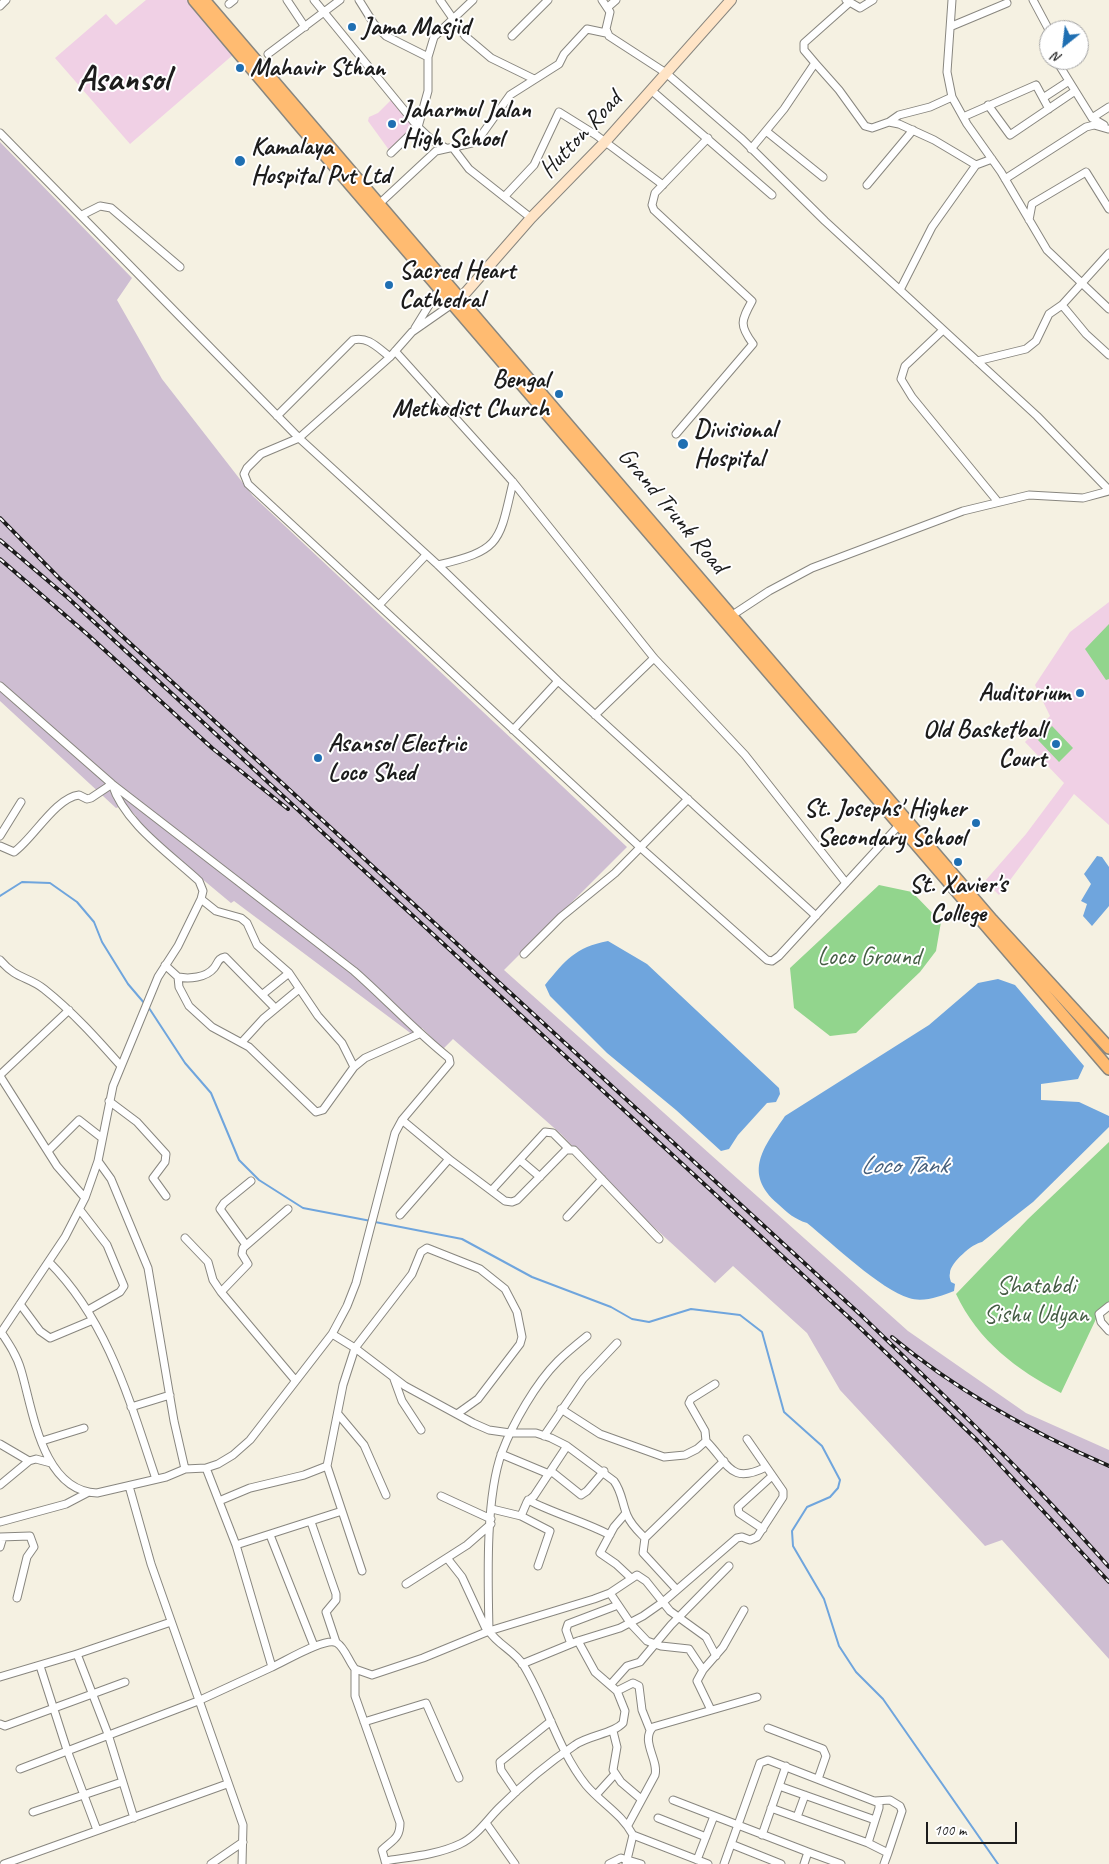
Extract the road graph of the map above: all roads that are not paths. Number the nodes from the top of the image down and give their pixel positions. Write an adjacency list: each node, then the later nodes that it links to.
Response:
1 (6, 0): 19 (street)
2 (194, 0): 71 (main road)
3 (204, 0): 63 (main road, Grand Trunk Road)
4 (287, 0): 25 (street)
5 (314, 0): 21 (street)
6 (340, 0): 21 (street)
7 (359, 0): 29 (street)
8 (440, 0): 22 (street)
9 (473, 0): 22 (street)
10 (548, 0): 27 (street)
11 (602, 0): 20 (street)
12 (616, 0): 20 (street)
13 (731, 0): 32 (street, Hutton Road)
14 (873, 0): 17 (street)
15 (952, 0): 24 (street)
16 (1033, 0): 23 (street)
17 (848, 2): 30 (street)
18 (1007, 3): 24 (street)
19 (0, 6)
20 (608, 7): 26 (street)
21 (324, 13): 25 (street); 45 (street)
22 (453, 17): 29 (street); 33 (street)
23 (1044, 20)
24 (952, 26): 37 (street)
25 (305, 27): 28 (street)
26 (606, 33): 32 (street); 33 (street)
27 (512, 36)
28 (268, 54)
29 (428, 57): 45 (street)
30 (815, 63): 44 (street); 48 (street)
31 (1062, 70): 34 (street)
32 (666, 73): 35 (street, Hutton Road); 53 (street)
33 (534, 79): 52 (street)
34 (1069, 81): 36 (street); 38 (street)
35 (651, 90): 50 (street); 51 (street, Hutton Road)
36 (1075, 91): 41 (street); 43 (street)
37 (952, 97): 42 (street); 44 (street)
38 (1043, 98): 39 (street); 41 (street)
39 (988, 105): 41 (street); 42 (street)
40 (1109, 107): 43 (street)
41 (1049, 109)
42 (963, 117): 55 (street)
43 (1092, 118): 47 (street)
44 (889, 122): 46 (street)
45 (418, 127): 52 (street); 54 (street)
46 (913, 130): 56 (street); 60 (street)
47 (1109, 130): 58 (street)
48 (766, 131): 53 (street); 57 (street)
49 (0, 133): 65 (street)
50 (708, 138): 59 (street); 61 (street)
51 (605, 142): 59 (street); 62 (street); 66 (street, Hutton Road)
52 (450, 148): 62 (street); 63 (street)
53 (751, 149): 72 (street)
54 (390, 153)
55 (992, 159): 56 (street); 58 (street)
56 (976, 165): 72 (street)
57 (823, 178)
58 (1005, 179): 67 (street)
59 (662, 185): 82 (street)
60 (867, 186)
61 (772, 195)
62 (505, 196): 66 (street)
63 (379, 204): 73 (main road, Grand Trunk Road)
64 (1109, 209): 67 (street)
65 (82, 216): 69 (street); 81 (street)
66 (531, 218): 73 (street, Hutton Road)
67 (1029, 221): 70 (street)
68 (1109, 253): 70 (street)
69 (180, 267)
70 (1081, 283): 74 (street); 75 (street)
71 (439, 289): 73 (main road); 77 (street)
72 (900, 290): 76 (street)
73 (457, 301): 77 (street); 90 (main road, Grand Trunk Road); 99 (main road)
74 (1062, 306): 79 (street); 80 (street)
75 (1109, 309)
76 (943, 330): 80 (street); 86 (street)
77 (412, 332): 78 (street)
78 (393, 354): 81 (street); 83 (street); 84 (street)
79 (1109, 355)
80 (978, 361): 85 (street)
81 (277, 416): 83 (street)
82 (676, 434)
83 (299, 438): 87 (street); 89 (street)
84 (513, 482): 88 (street); 91 (street)
85 (1109, 491): 86 (street)
86 (998, 502): 90 (street)
87 (426, 555): 88 (street); 89 (street)
88 (438, 565): 92 (street)
89 (379, 605): 95 (street)
90 (731, 616): 99 (main road, Grand Trunk Road)
91 (654, 658): 94 (street); 103 (street)
92 (558, 681): 94 (street); 95 (street)
93 (0, 686): 96 (street)
94 (595, 715): 97 (street)
95 (513, 730): 102 (street)
96 (112, 784): 101 (street); 104 (street); 115 (street)
97 (688, 799): 102 (street); 105 (street)
98 (21, 802): 100 (street)
99 (902, 822): 103 (street); 117 (main road, Grand Trunk Road); 120 (main road)
100 (0, 836)
101 (0, 846)
102 (641, 848): 105 (street); 106 (street)
103 (846, 883): 105 (street)
104 (201, 899): 108 (street); 109 (street)
105 (816, 916)
106 (524, 954)
107 (0, 960): 114 (street)
108 (165, 965): 110 (street); 118 (street)
109 (289, 973): 111 (street); 112 (street)
110 (178, 977): 112 (street); 116 (street)
111 (299, 988): 113 (street); 119 (street)
112 (263, 994): 113 (street)
113 (275, 1008): 116 (street)
114 (69, 1010): 118 (street); 121 (street)
115 (419, 1034): 119 (street); 123 (street)
116 (242, 1042): 119 (street)
117 (1109, 1048)
118 (121, 1066): 122 (street)
119 (354, 1067)
120 (1109, 1068)
121 (0, 1075): 126 (street)
122 (109, 1101): 124 (street); 134 (street)
123 (402, 1120): 127 (street); 151 (street)
124 (102, 1138): 126 (street); 129 (street)
125 (569, 1149): 128 (street); 130 (street); 131 (street)
126 (48, 1151): 135 (street)
127 (449, 1159): 133 (street); 138 (street)
128 (520, 1160): 130 (street); 133 (street)
129 (98, 1161): 135 (street); 158 (street)
130 (540, 1177): 133 (street)
131 (602, 1179): 139 (street); 141 (street)
132 (252, 1181): 142 (street)
133 (492, 1190)
134 (166, 1196)
135 (85, 1198): 137 (street)
136 (288, 1209): 142 (street)
137 (80, 1210): 143 (street); 147 (street)
138 (400, 1215)
139 (567, 1217)
140 (185, 1238): 144 (street)
141 (659, 1239)
142 (246, 1245): 144 (street)
143 (49, 1262): 145 (street); 147 (street)
144 (221, 1292): 156 (street)
145 (20, 1304): 148 (street); 150 (street)
146 (1109, 1306): 149 (street)
147 (88, 1310): 148 (street)
148 (93, 1320): 159 (street)
149 (1109, 1331)
150 (1, 1333): 168 (street)
151 (332, 1334): 154 (street); 156 (street)
152 (587, 1336): 165 (street)
153 (616, 1343): 160 (street)
154 (355, 1348): 155 (street); 161 (street); 162 (street)
155 (394, 1379): 162 (street); 164 (street)
156 (295, 1380): 178 (street)
157 (714, 1384): 169 (street)
158 (170, 1395): 159 (street); 179 (street)
159 (131, 1407): 183 (street)
160 (561, 1409): 166 (street); 169 (street)
161 (338, 1414): 176 (street); 187 (street)
162 (457, 1414): 165 (street)
163 (84, 1428): 168 (street)
164 (420, 1430)
165 (510, 1433): 166 (street); 172 (street)
166 (544, 1436): 171 (street)
167 (747, 1439): 177 (street)
168 (42, 1441): 175 (street)
169 (706, 1441): 174 (street)
170 (0, 1444): 173 (street)
171 (567, 1446): 180 (street); 181 (street)
172 (501, 1454): 181 (street); 191 (street)
173 (29, 1461): 175 (street); 184 (street)
174 (724, 1461): 177 (street); 202 (street)
175 (51, 1463): 186 (street)
176 (327, 1466): 189 (street); 192 (street)
177 (766, 1467): 182 (street)
178 (206, 1468): 179 (street); 189 (street)
179 (185, 1469): 183 (street)
180 (604, 1471): 181 (street); 193 (street)
181 (550, 1472): 190 (street)
182 (772, 1476): 198 (street); 198 (street)
183 (156, 1479): 185 (street)
184 (0, 1485)
185 (129, 1486): 186 (street); 218 (street)
186 (87, 1493): 196 (street)
187 (386, 1495)
188 (442, 1496): 195 (street)
189 (219, 1500): 203 (street)
190 (528, 1500): 194 (street); 200 (street)
191 (492, 1509): 194 (street); 195 (street)
192 (342, 1511): 197 (street); 208 (street)
193 (626, 1513): 200 (street); 202 (street)
194 (521, 1516): 206 (street)
195 (491, 1521): 205 (street); 220 (street)
196 (0, 1522)
197 (311, 1522): 199 (street); 221 (street)
198 (763, 1529): 211 (street)
199 (270, 1535): 203 (street); 224 (street)
200 (610, 1535): 209 (street)
201 (1, 1537): 204 (street); 213 (street)
202 (645, 1538): 211 (street)
203 (236, 1545): 229 (street)
204 (0, 1547)
205 (447, 1558): 210 (street); 220 (street)
206 (538, 1566)
207 (729, 1566): 217 (street)
208 (362, 1571)
209 (631, 1578): 212 (street); 214 (street)
210 (406, 1584)
211 (678, 1590): 214 (street)
212 (610, 1593): 215 (street); 220 (street)
213 (17, 1598)
214 (663, 1602): 217 (street); 219 (street)
215 (618, 1605): 219 (street); 222 (street)
216 (744, 1610): 226 (street)
217 (678, 1618): 223 (street); 226 (street)
218 (171, 1622): 225 (street); 238 (street)
219 (631, 1624): 222 (street); 223 (street)
220 (488, 1631): 227 (street); 230 (street)
221 (336, 1642): 224 (street); 230 (street)
222 (574, 1642): 227 (street); 234 (street)
223 (656, 1645): 231 (street); 234 (street)
224 (314, 1646): 229 (street)
225 (77, 1654): 228 (street); 236 (street)
226 (716, 1656): 231 (street)
227 (522, 1664): 241 (street)
228 (40, 1666): 232 (street); 239 (street)
229 (272, 1667): 238 (street)
230 (355, 1669): 242 (street)
231 (703, 1670): 240 (street)
232 (0, 1677)
233 (125, 1682): 236 (street)
234 (611, 1684): 235 (street)
235 (617, 1691): 245 (street); 246 (street)
236 (92, 1694): 239 (street); 247 (street)
237 (757, 1697): 240 (street)
238 (198, 1701): 247 (street); 256 (street)
239 (54, 1709): 243 (street); 248 (street)
240 (711, 1710): 246 (street)
241 (551, 1721): 249 (street); 258 (street)
242 (364, 1722): 253 (street); 286 (street)
243 (0, 1724)
244 (768, 1728): 254 (street)
245 (613, 1730): 249 (street); 252 (street)
246 (650, 1730): 262 (street)
247 (108, 1734): 248 (street); 255 (street)
248 (67, 1750): 251 (street); 259 (street)
249 (566, 1751): 258 (street); 260 (street)
250 (786, 1766): 254 (street); 257 (street); 273 (street)
251 (20, 1769)
252 (615, 1774): 260 (street); 262 (street)
253 (459, 1778)
254 (818, 1778): 264 (street)
255 (122, 1782): 259 (street); 269 (street)
256 (227, 1784): 269 (street); 279 (street)
257 (779, 1786): 261 (street); 265 (street)
258 (516, 1792): 272 (street)
259 (84, 1795): 266 (street); 275 (street)
260 (596, 1795): 274 (street)
261 (805, 1795): 268 (street); 271 (street)
262 (642, 1799): 274 (street)
263 (673, 1800): 267 (street)
264 (875, 1800): 271 (street); 283 (street)
265 (771, 1808): 268 (street); 276 (street)
266 (33, 1812)
267 (714, 1816): 273 (street); 278 (street)
268 (797, 1817): 280 (street)
269 (134, 1818): 275 (street)
270 (658, 1818): 278 (street)
271 (875, 1820): 280 (street)
272 (486, 1823): 286 (street); 290 (street)
273 (738, 1825): 276 (street); 281 (street)
274 (628, 1826): 277 (street)
275 (97, 1830): 287 (street)
276 (762, 1834): 282 (street)
277 (633, 1835): 284 (street); 285 (street)
278 (706, 1837): 284 (street)
279 (243, 1842): 288 (street); 289 (street)
280 (868, 1842): 283 (street)
281 (731, 1844): 294 (street); 295 (street)
282 (808, 1852): 296 (street); 297 (street)
283 (888, 1853): 298 (street)
284 (697, 1860): 293 (street)
285 (627, 1862): 291 (street); 292 (street)
286 (386, 1863)
287 (4, 1864)
288 (211, 1864)
289 (242, 1864)
290 (515, 1864)
291 (609, 1864)
292 (641, 1864)
293 (708, 1864)
294 (724, 1864)
295 (781, 1864)
296 (804, 1864)
297 (841, 1864)
298 (884, 1864)

